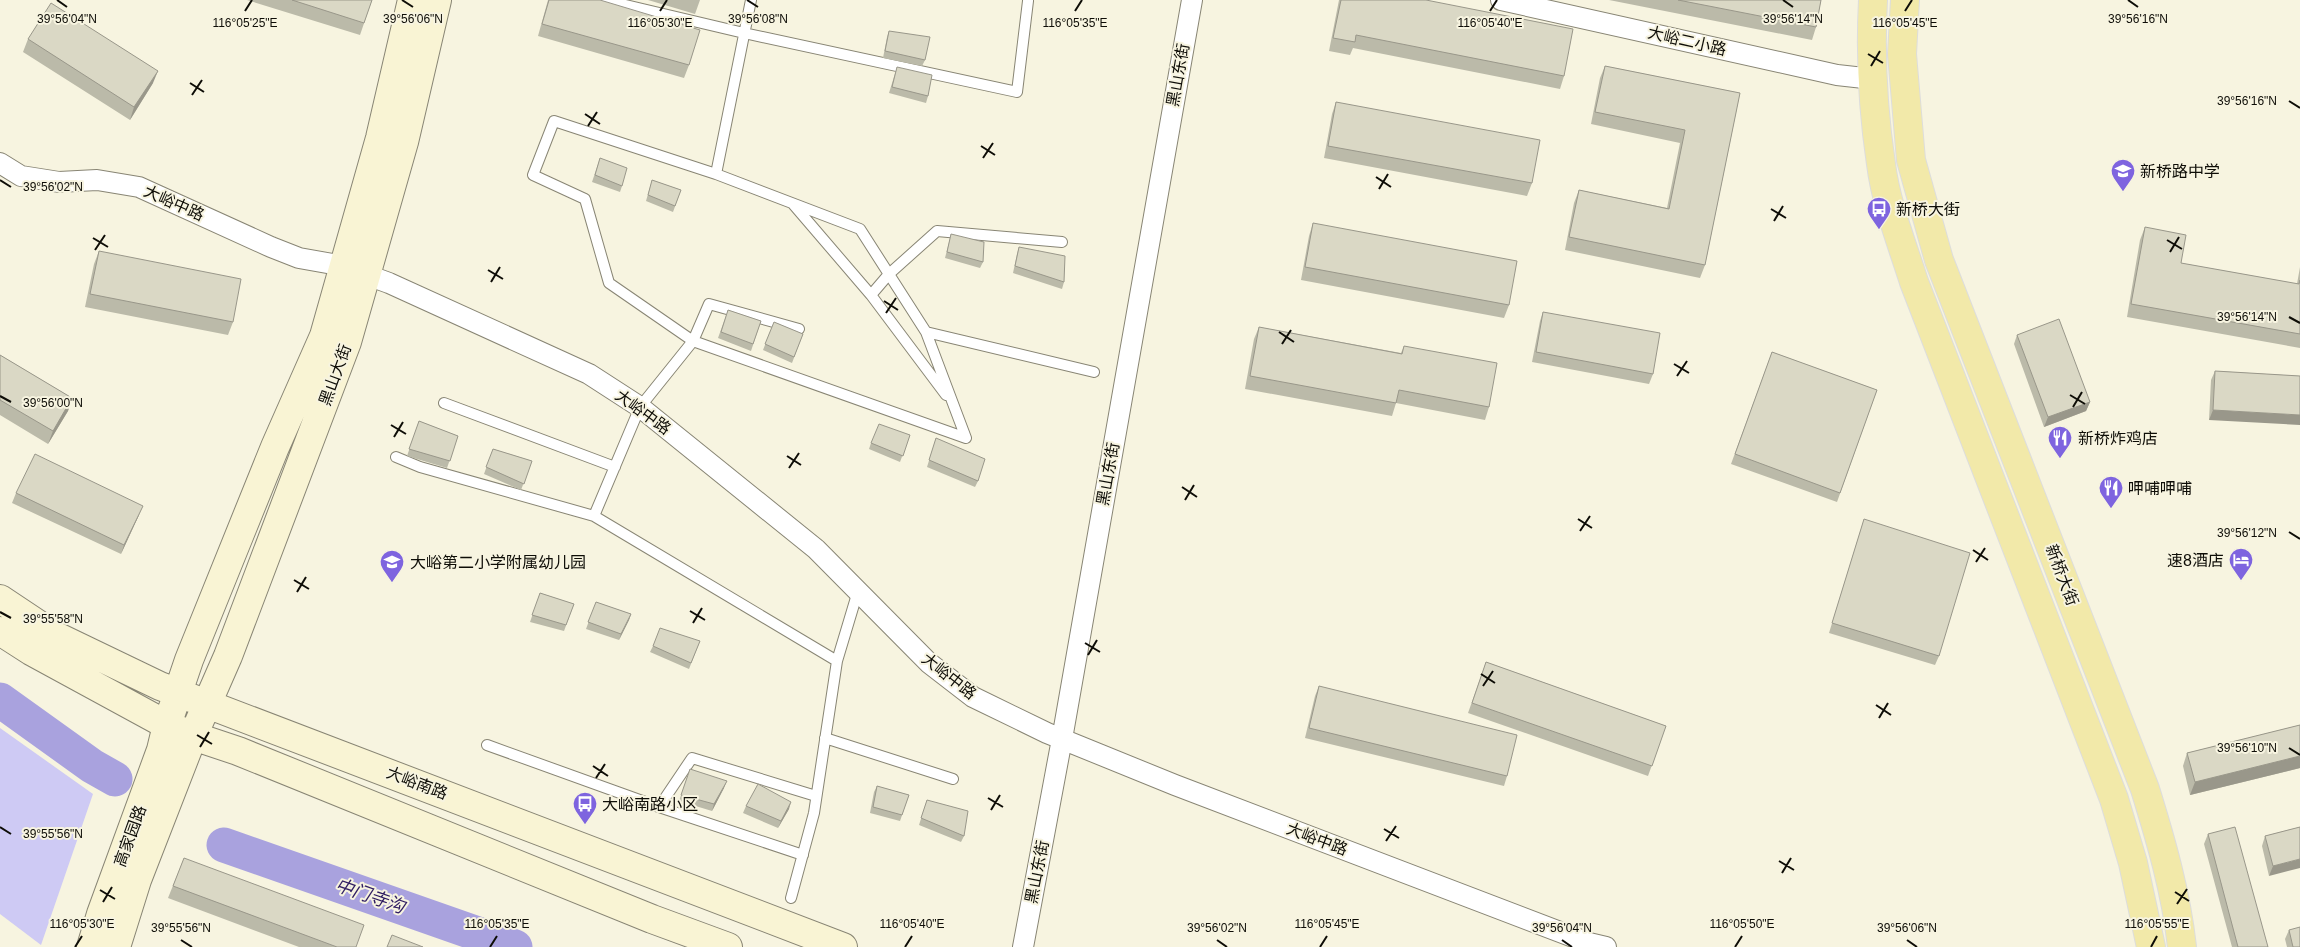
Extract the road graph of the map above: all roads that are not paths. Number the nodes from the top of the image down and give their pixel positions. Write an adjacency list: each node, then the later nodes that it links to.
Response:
1 (412, 0): 16 (main road, 黑山大街)
2 (437, 0): 16 (main road, 黑山大街)
3 (604, 0): 10 (lane)
4 (751, 0): 10 (lane)
5 (1192, 0): 38 (street, 黑山东街)
6 (1501, 0): 11 (street, 大峪二小路)
7 (1873, 0): 11 (main road, 新桥大街)
8 (1905, 0): 52 (main road, 新桥大街)
9 (1028, 1): 10 (lane)
10 (744, 33): 13 (lane)
11 (1873, 79): 51 (main road, 新桥大街)
12 (0, 163): 16 (street, 大峪中路)
13 (716, 174): 14 (lane); 21 (lane)
14 (792, 203): 17 (lane); 18 (lane)
15 (1062, 242): 17 (lane)
16 (355, 270): 25 (street, 大峪中路); 33 (main road, 黑山大街); 34 (main road, 黑山大街)
17 (889, 274): 18 (lane); 20 (lane)
18 (871, 295): 24 (lane)
19 (799, 330): 21 (lane)
20 (926, 332): 22 (lane); 24 (lane)
21 (693, 341): 24 (lane); 25 (lane)
22 (1094, 372)
23 (444, 402): 27 (lane)
24 (953, 404)
25 (640, 407): 27 (lane); 29 (street, 大峪中路)
26 (396, 457): 28 (lane)
27 (614, 468): 28 (lane)
28 (594, 516): 32 (lane)
29 (858, 591): 32 (lane); 38 (street, 大峪中路)
30 (0, 599): 33 (main road, 大峪南路)
31 (0, 631): 35 (main road)
32 (837, 662): 37 (lane)
33 (179, 693): 34 (main road, 大峪南路); 35 (main road, 黑山大街)
34 (206, 704): 36 (main road, 黑山大街); 48 (main road, 大峪南路)
35 (167, 724): 36 (main road); 45 (main road, 高家园路)
36 (193, 736): 46 (main road, 高家园路); 47 (main road)
37 (825, 738): 40 (lane); 41 (lane)
38 (1062, 739): 49 (street, 黑山东街); 50 (street, 大峪中路)
39 (486, 745): 42 (lane)
40 (953, 779)
41 (816, 796): 42 (lane); 43 (lane)
42 (659, 807): 43 (lane)
43 (803, 854): 44 (lane)
44 (791, 898)
45 (91, 947)
46 (116, 947)
47 (728, 947)
48 (843, 947)
49 (1023, 947)
50 (1606, 947)
51 (2151, 947)
52 (2182, 947)

